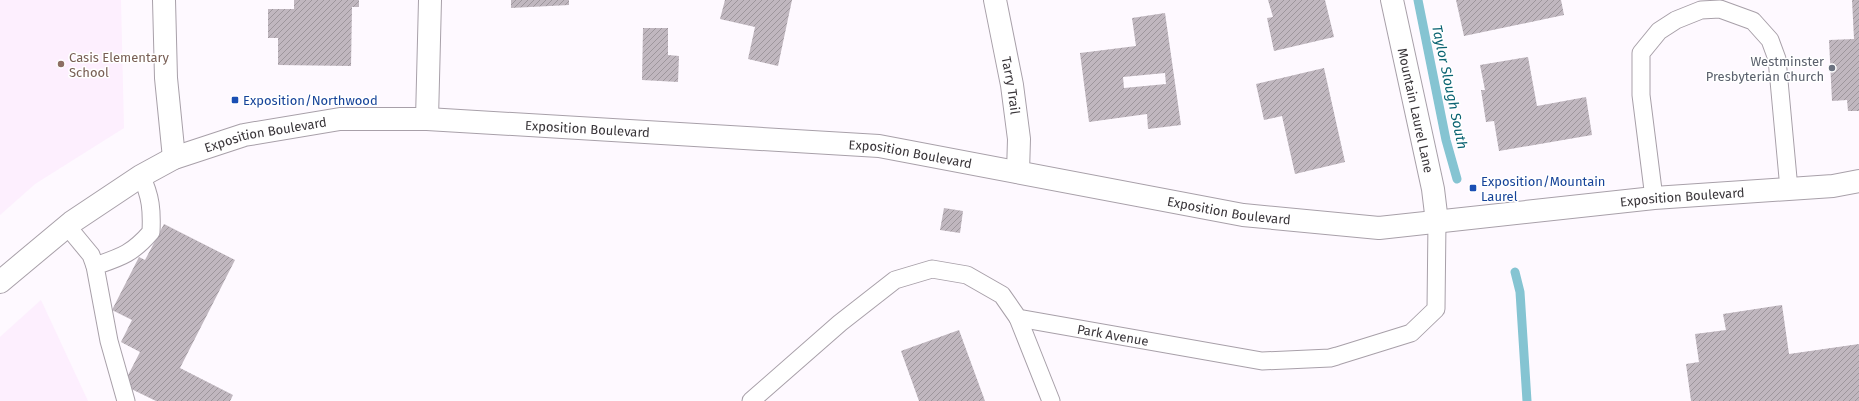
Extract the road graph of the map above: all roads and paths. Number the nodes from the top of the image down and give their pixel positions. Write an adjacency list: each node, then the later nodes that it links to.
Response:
1 (164, 0): 6 (street)
2 (430, 0): 5 (street)
3 (995, 0): 7 (street, Tarry Trail)
4 (1392, 0): 12 (street, Mountain Laurel Lane)
5 (427, 119): 6 (street, Exposition Boulevard); 7 (street, Exposition Boulevard)
6 (174, 158): 8 (street, Exposition Boulevard)
7 (1018, 172): 12 (street, Exposition Boulevard)
8 (141, 176): 13 (street, Exposition Boulevard); 14 (lane)
9 (1859, 181): 10 (street, Exposition Boulevard)
10 (1789, 189): 11 (street, Exposition Boulevard); 11 (lane)
11 (1654, 198): 12 (street, Exposition Boulevard)
12 (1437, 222): 16 (lane, Park Avenue)
13 (67, 226): 14 (lane); 15 (street, Exposition Boulevard)
14 (95, 266): 17 (lane)
15 (0, 282)
16 (1018, 318): 18 (lane); 19 (lane)
17 (126, 401)
18 (751, 401)
19 (1051, 401)

